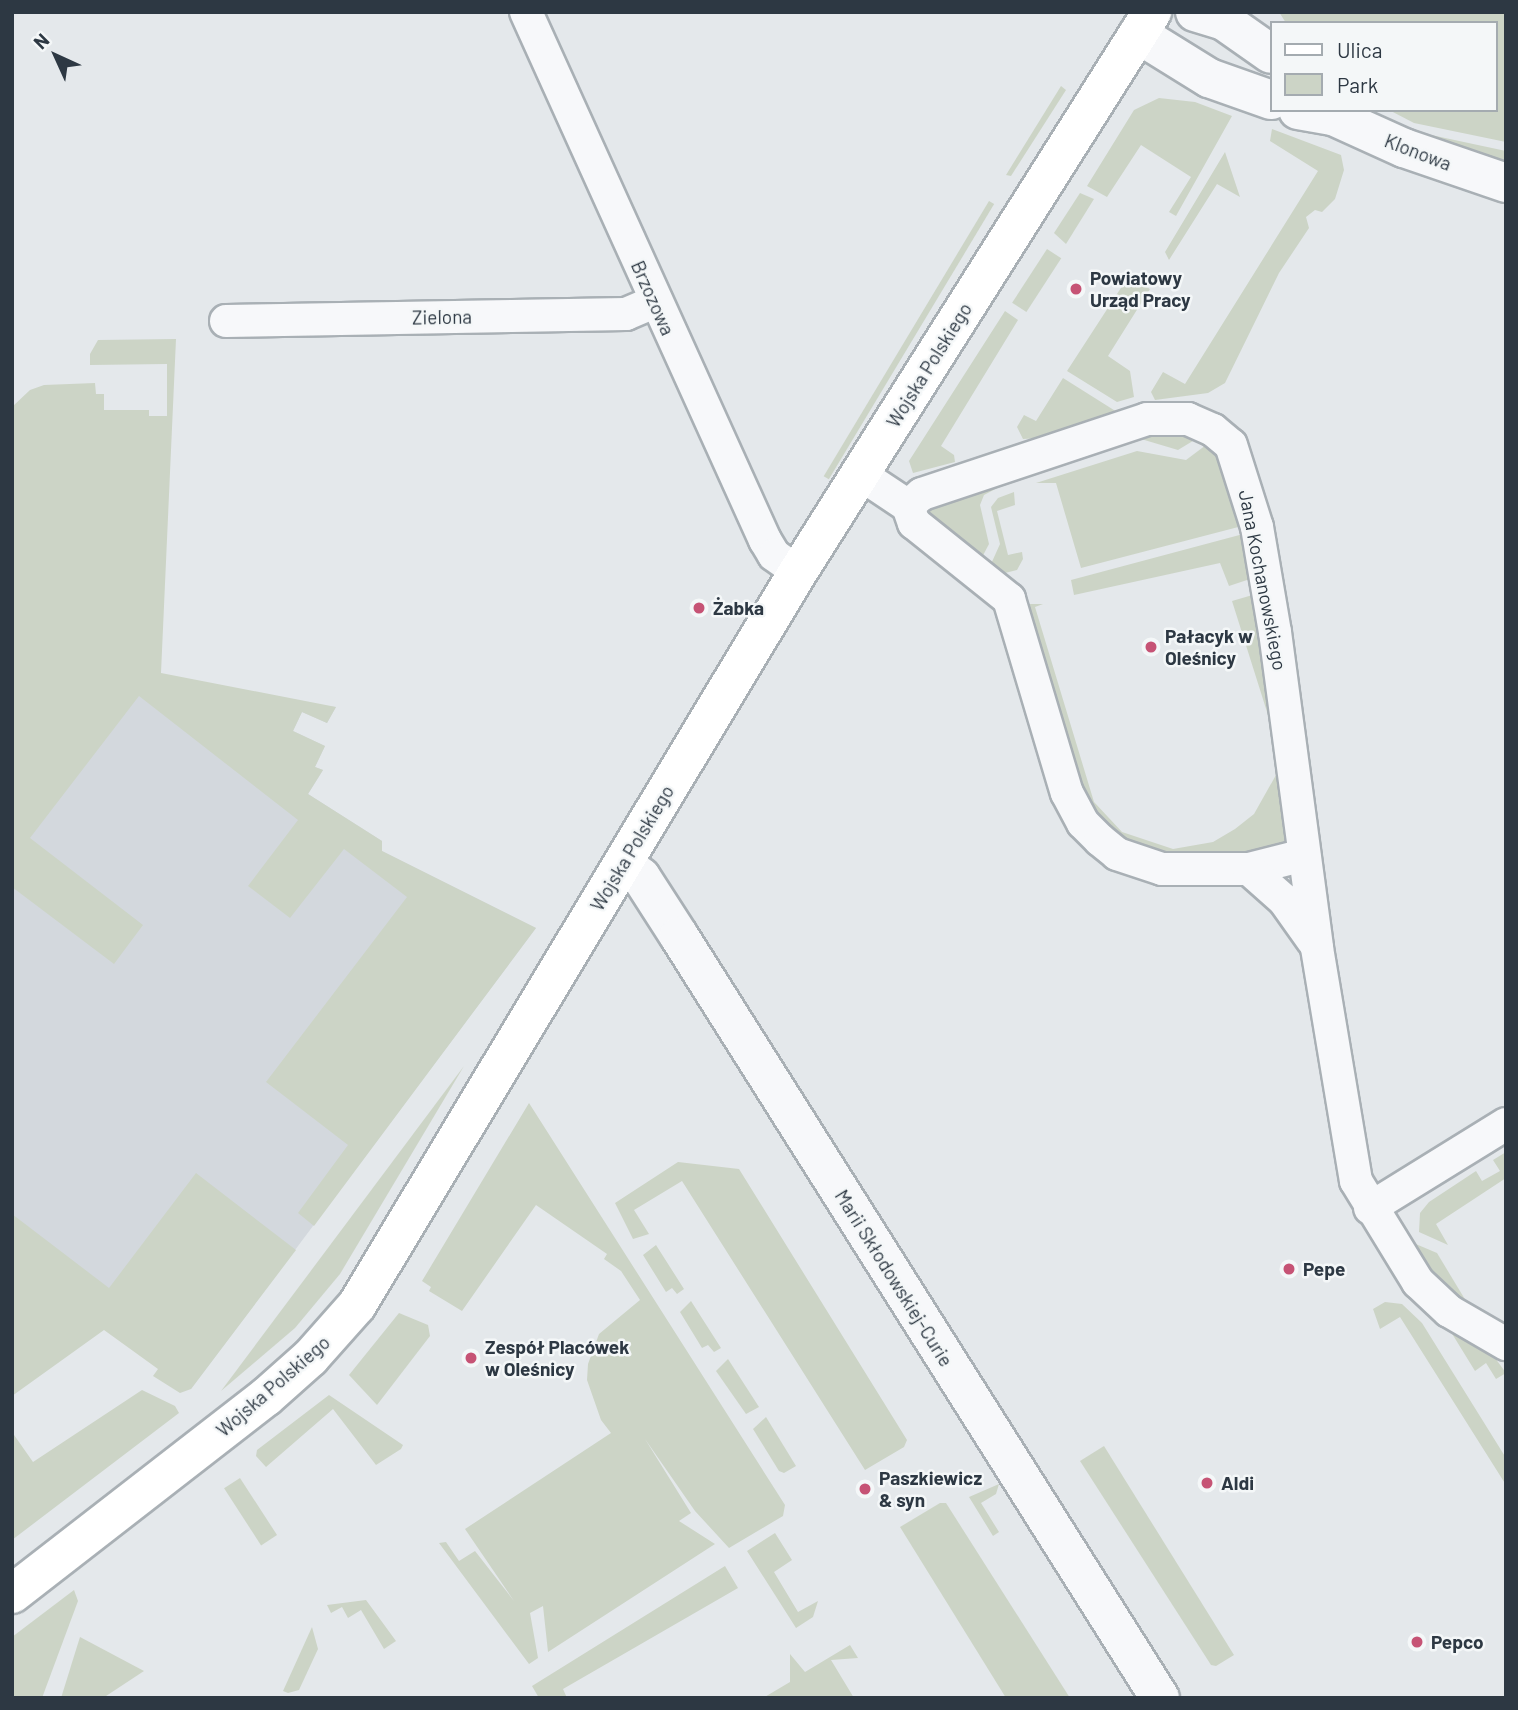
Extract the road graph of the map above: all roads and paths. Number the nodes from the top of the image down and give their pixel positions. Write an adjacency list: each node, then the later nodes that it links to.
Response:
1 (526, 12): 10 (street, Brzozowa)
2 (1195, 12): 6 (street)
3 (1251, 12): 5 (street)
4 (1145, 23): 7 (street); 12 (main road, Wojska Polskiego)
5 (1270, 40)
6 (1270, 53)
7 (1270, 100)
8 (1320, 112): 9 (street, Klonowa)
9 (1506, 183)
10 (654, 302): 11 (street, Zielona); 14 (street, Brzozowa)
11 (226, 321)
12 (860, 474): 13 (street); 14 (main road, Wojska Polskiego)
13 (908, 506): 15 (street, Jana Kochanowskiego); 17 (street)
14 (798, 572): 16 (main road, Wojska Polskiego)
15 (1304, 855): 17 (street); 18 (street, Jana Kochanowskiego)
16 (623, 864): 22 (main road, Wojska Polskiego); 23 (street, Marii Skłodowskiej-Curie)
17 (1249, 869): 18 (street, Jana Kochanowskiego)
18 (1317, 948): 20 (street, Jana Kochanowskiego)
19 (1506, 1124): 20 (street)
20 (1370, 1208): 21 (street, Jana Kochanowskiego)
21 (1506, 1344)
22 (12, 1594)
23 (1160, 1698)

